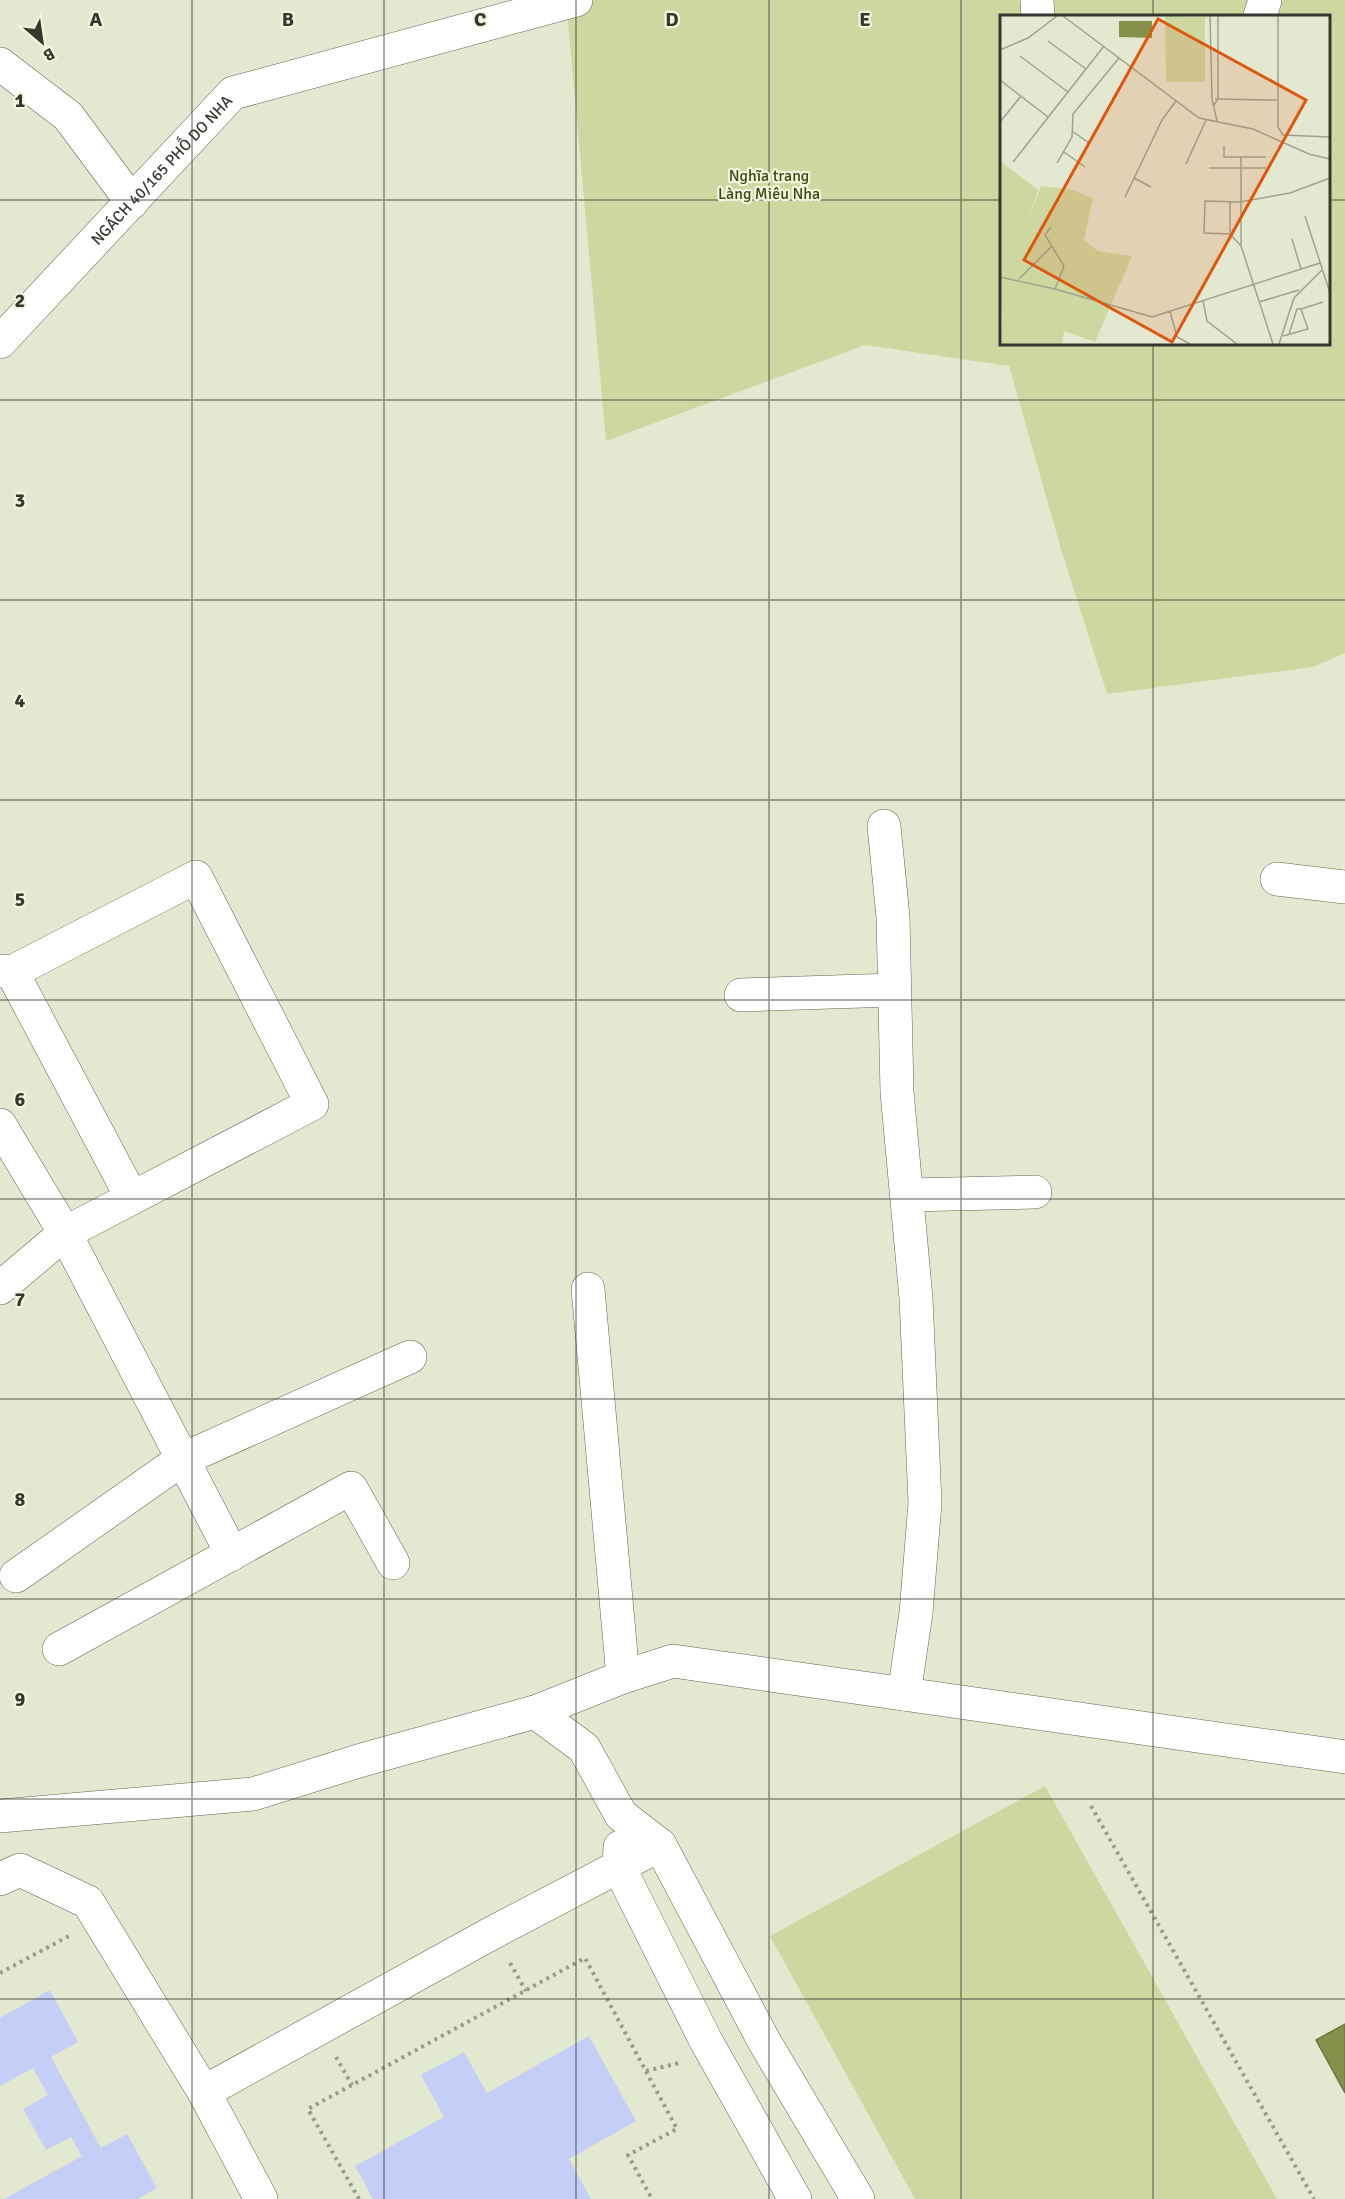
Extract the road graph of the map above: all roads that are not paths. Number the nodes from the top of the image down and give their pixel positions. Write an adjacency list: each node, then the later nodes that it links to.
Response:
1 (1037, 0): 4 (street)
2 (1265, 0): 5 (street)
3 (571, 1): 7 (street, NGÁCH 40/165 PHỐ DO NHA)
4 (1038, 15)
5 (1260, 15)
6 (0, 64): 7 (street)
7 (132, 202): 8 (street, NGÁCH 40/165 PHỐ DO NHA)
8 (0, 342)
9 (884, 826): 13 (street)
10 (1278, 879): 11 (street)
11 (1345, 887)
12 (6, 972): 18 (street); 18 (street)
13 (894, 990): 14 (street); 17 (street)
14 (741, 995)
15 (0, 1125): 19 (street)
16 (1035, 1192): 17 (street)
17 (907, 1195): 29 (street)
18 (132, 1198): 19 (street)
19 (65, 1233): 20 (street); 23 (street)
20 (0, 1288)
21 (588, 1289): 28 (street)
22 (410, 1357): 23 (street)
23 (181, 1460): 24 (street); 26 (street)
24 (232, 1554): 25 (street); 27 (street)
25 (393, 1563)
26 (16, 1576)
27 (59, 1649)
28 (623, 1677): 29 (street); 30 (street)
29 (904, 1694): 31 (street)
30 (535, 1712): 32 (street); 33 (street)
31 (1345, 1757)
32 (621, 1815): 34 (street); 35 (street)
33 (0, 1816)
34 (660, 1845): 35 (street); 40 (street)
35 (619, 1867): 37 (street); 39 (street)
36 (0, 1880): 37 (street)
37 (204, 2092): 38 (street)
38 (261, 2199)
39 (795, 2199)
40 (858, 2199)

